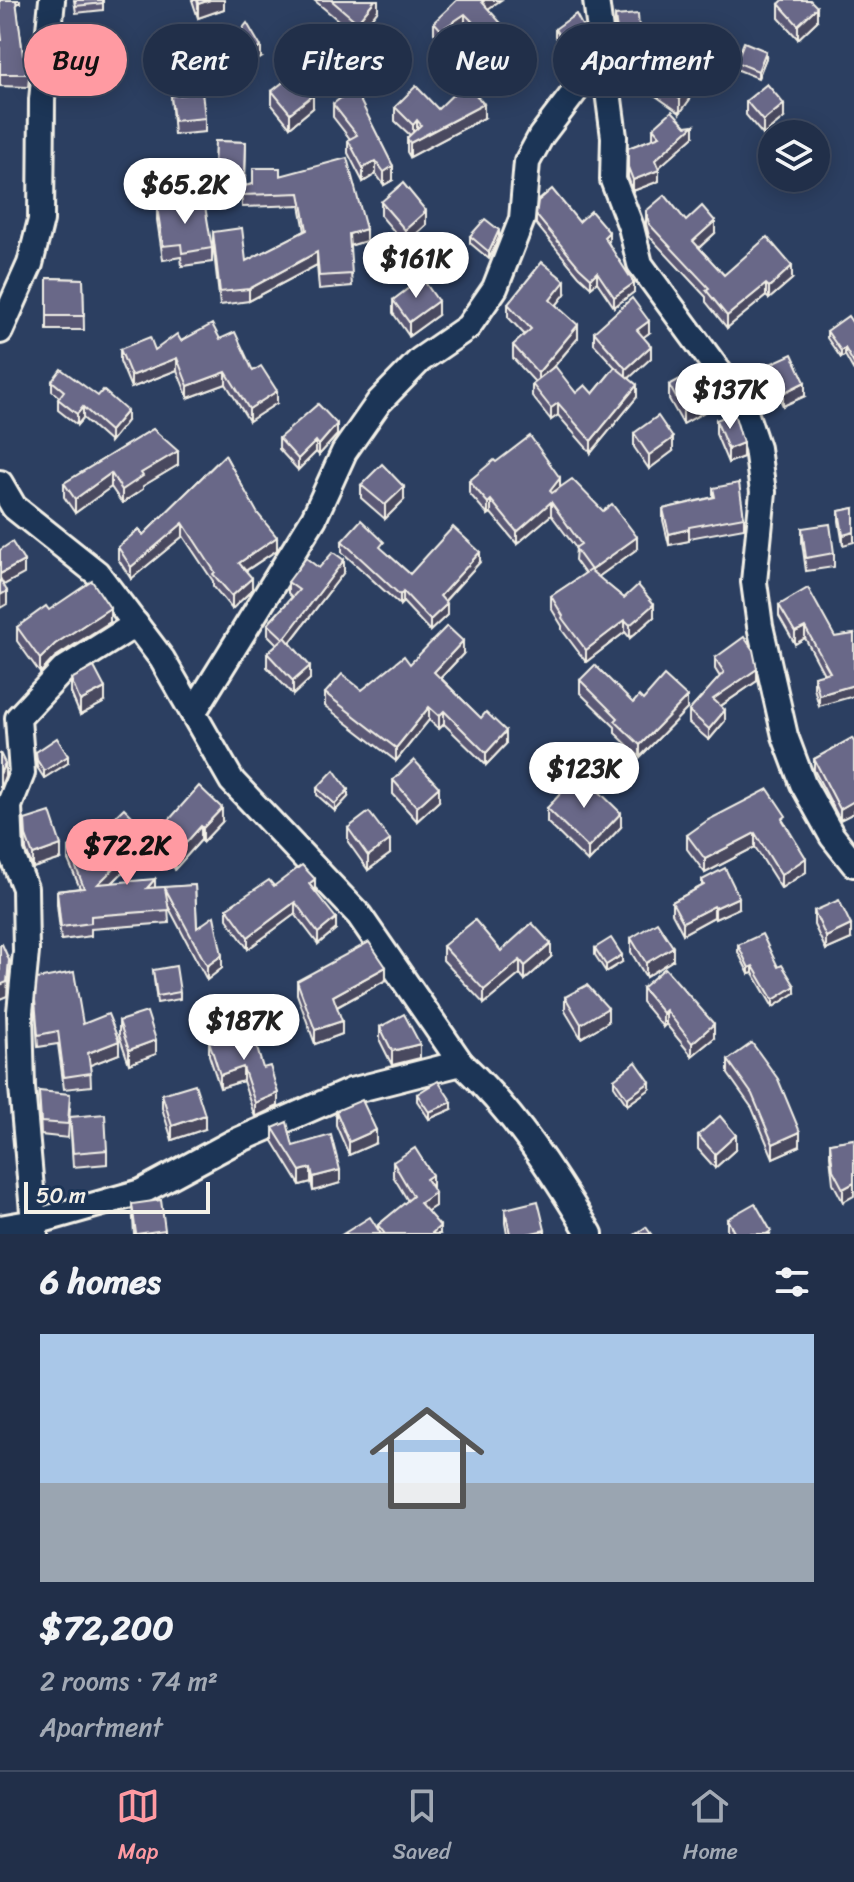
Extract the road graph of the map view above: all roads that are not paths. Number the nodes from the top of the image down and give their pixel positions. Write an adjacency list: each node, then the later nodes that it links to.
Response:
1 (52, 0): 6 (street)
2 (596, 0): 3 (street)
3 (600, 24)
4 (571, 96): 9 (street)
5 (609, 96): 10 (street)
6 (0, 331)
7 (0, 483): 8 (street)
8 (136, 624): 9 (street); 13 (street)
9 (193, 713): 11 (street)
10 (854, 864)
11 (461, 1063): 13 (street); 14 (street)
12 (0, 1228): 13 (street)
13 (35, 1228)
14 (590, 1234)

